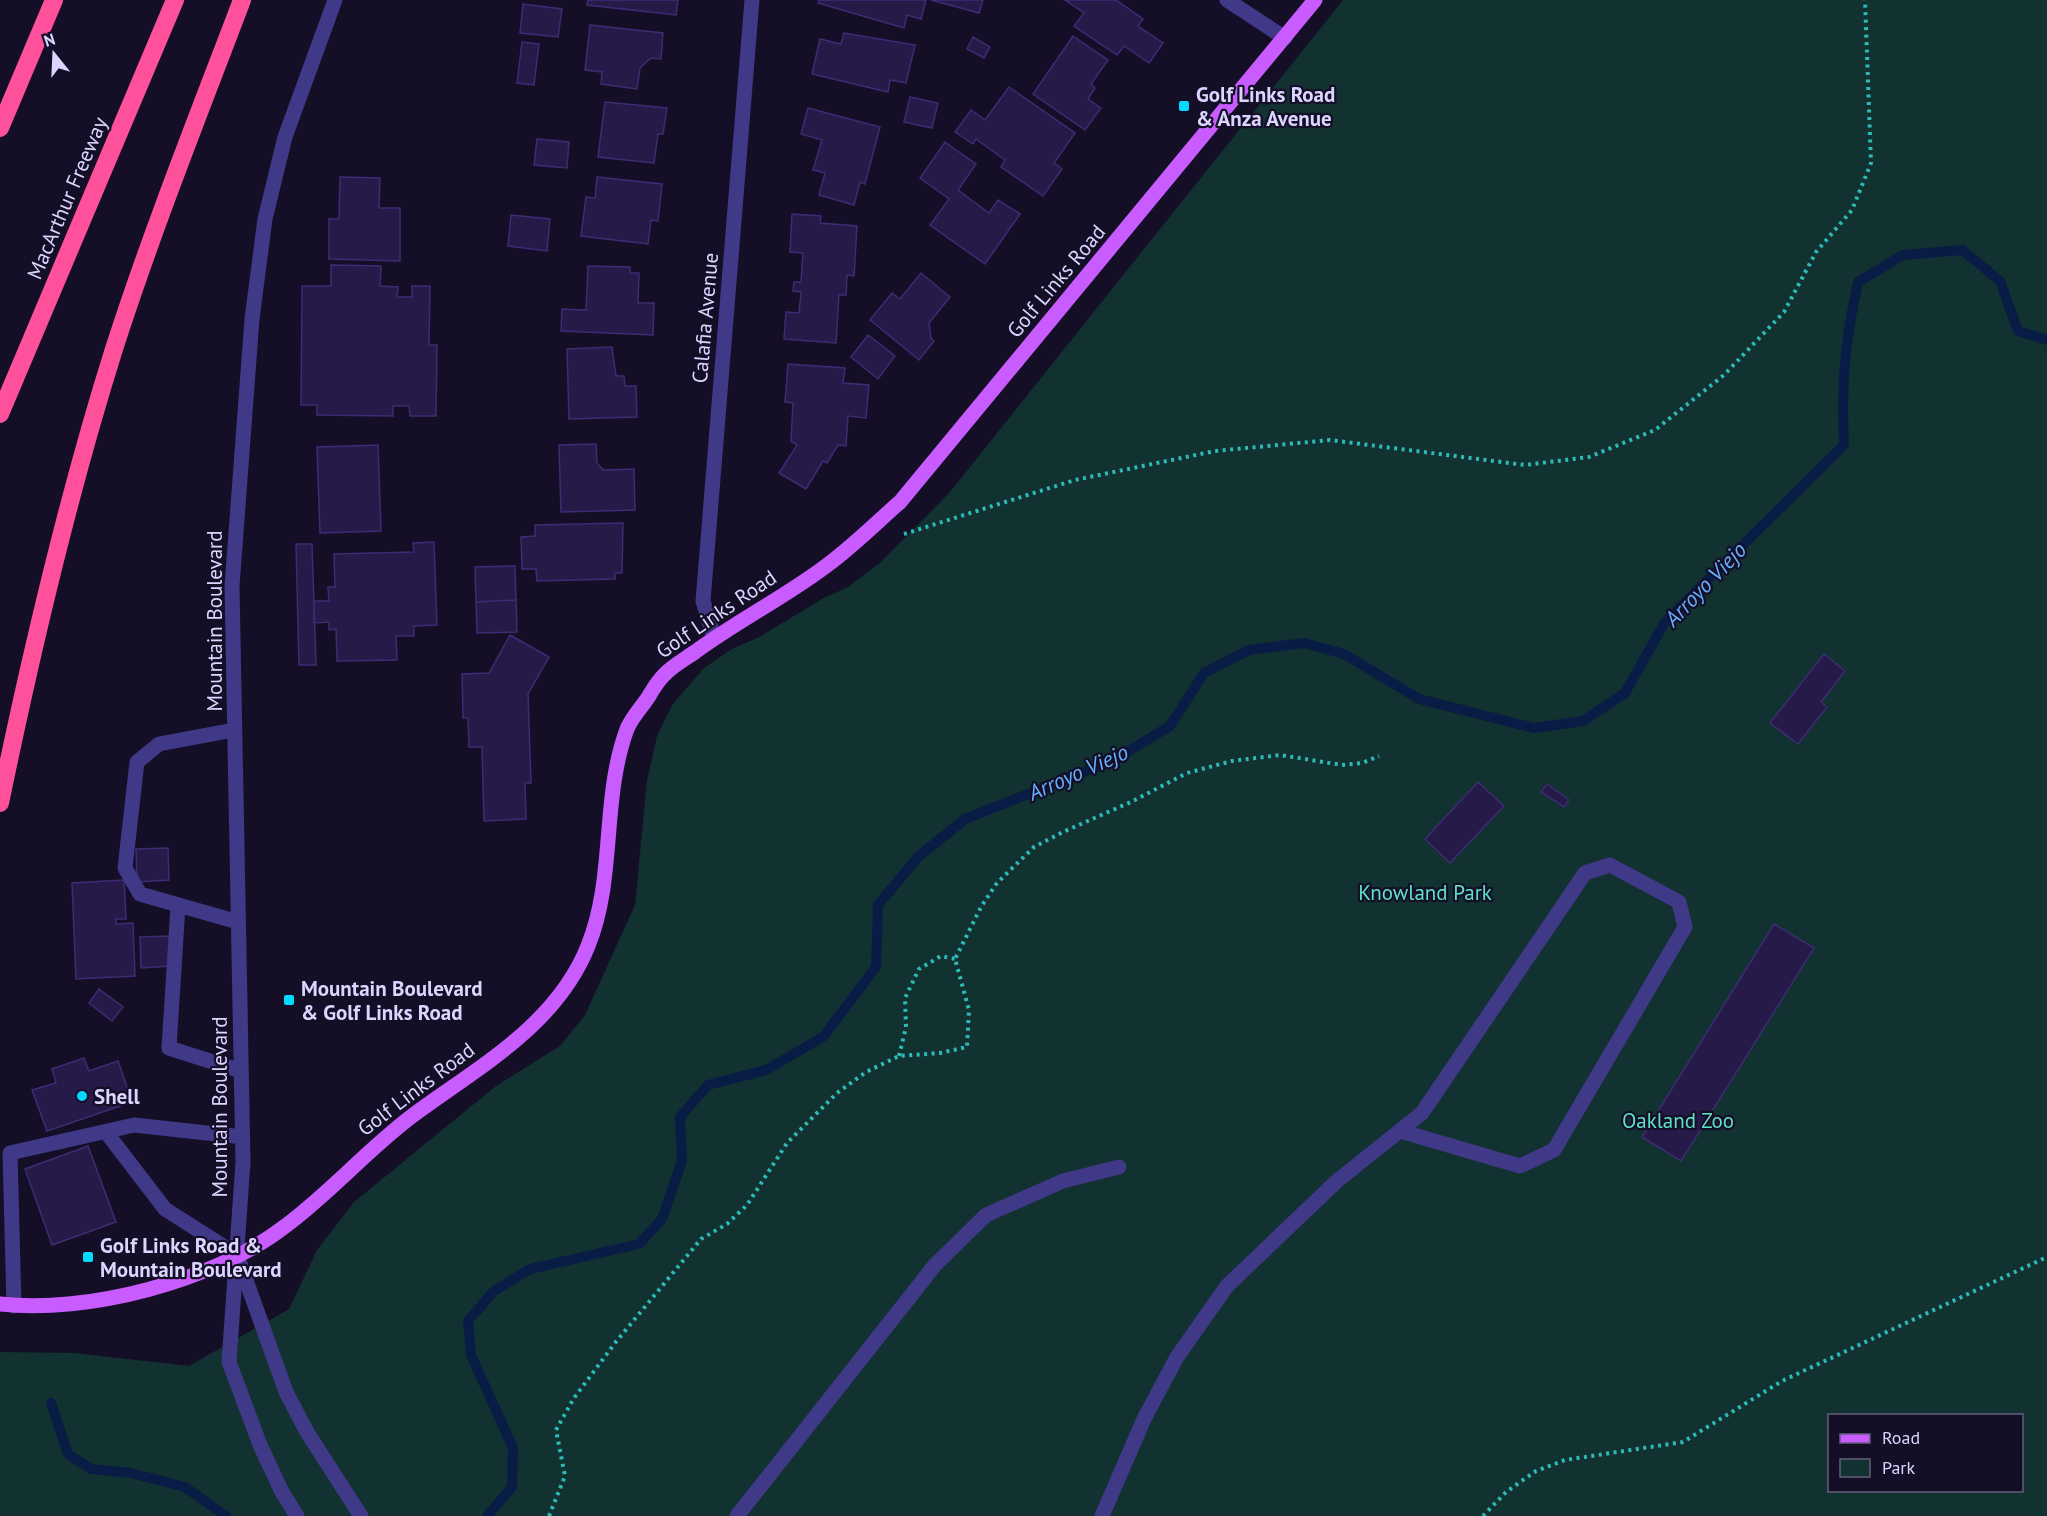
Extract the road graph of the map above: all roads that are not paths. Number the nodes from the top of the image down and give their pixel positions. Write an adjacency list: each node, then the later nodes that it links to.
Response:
1 (54, 0): 9 (highway)
2 (175, 0): 10 (highway, MacArthur Freeway)
3 (242, 0): 13 (highway)
4 (336, 0): 12 (street, Mountain Boulevard)
5 (752, 0): 11 (street, Calafia Avenue)
6 (1227, 0): 8 (street)
7 (1315, 0): 8 (main road, Golf Links Road)
8 (1285, 38): 11 (main road, Golf Links Road)
9 (0, 128)
10 (0, 414)
11 (714, 638): 21 (main road, Golf Links Road)
12 (234, 730): 14 (street); 15 (street, Mountain Boulevard)
13 (0, 802)
14 (178, 905): 15 (street); 16 (street)
15 (238, 921): 16 (street, Mountain Boulevard)
16 (241, 1071): 19 (street, Mountain Boulevard)
17 (1400, 1131): 17 (street); 26 (street)
18 (106, 1132): 19 (street); 21 (street); 22 (street)
19 (243, 1137): 21 (street, Mountain Boulevard)
20 (1119, 1167): 25 (street)
21 (237, 1255): 22 (main road, Golf Links Road); 23 (street, Mountain Boulevard); 24 (street)
22 (7, 1305)
23 (297, 1516)
24 (361, 1516)
25 (738, 1516)
26 (1102, 1516)

